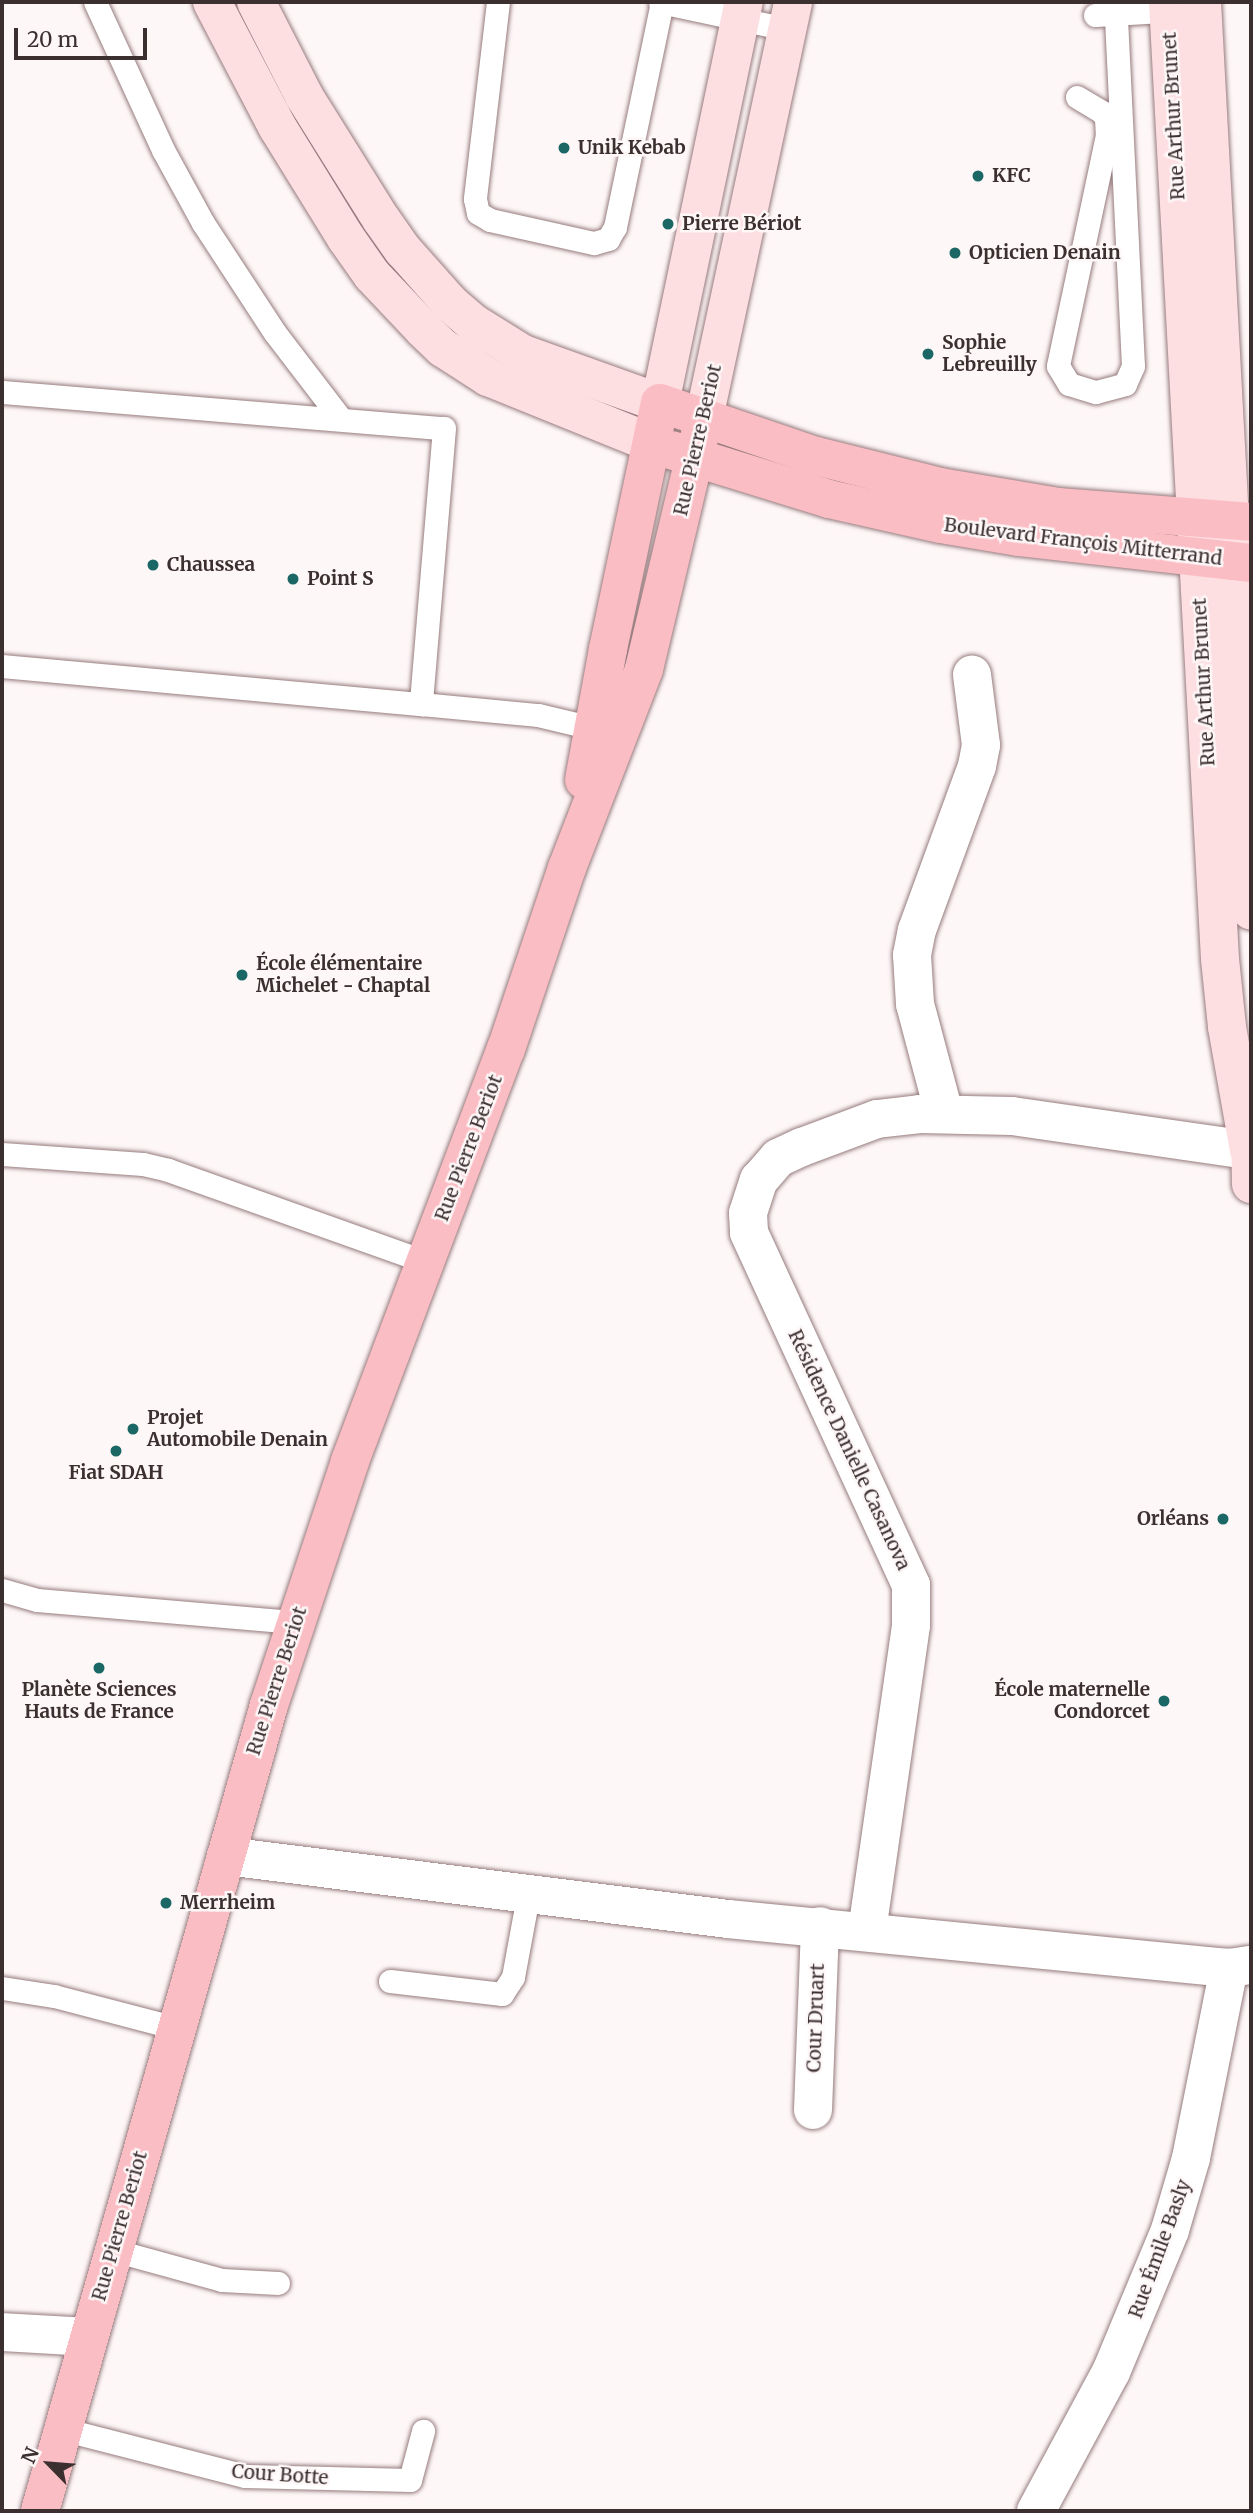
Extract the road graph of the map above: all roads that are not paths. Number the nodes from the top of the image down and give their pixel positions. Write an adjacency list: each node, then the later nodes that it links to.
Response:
1 (95, 2): 13 (lane)
2 (212, 2): 14 (street, Boulevard François Mitterrand)
3 (256, 2): 11 (street, Boulevard François Mitterrand)
4 (498, 2): 5 (lane)
5 (661, 2): 7 (lane)
6 (1185, 6): 9 (lane); 16 (street, Rue Arthur Brunet)
7 (742, 10): 8 (lane); 11 (street, Rue Pierre Beriot)
8 (790, 16): 12 (street, Rue Pierre Beriot)
9 (1077, 97)
10 (2, 392): 13 (lane)
11 (660, 403): 12 (main road, Boulevard François Mitterrand); 14 (main road, Rue Pierre Beriot)
12 (704, 418): 15 (main road, Rue Pierre Beriot); 16 (main road, Boulevard François Mitterrand)
13 (341, 419): 20 (lane)
14 (651, 443): 15 (main road, Boulevard François Mitterrand); 21 (main road, Rue Pierre Beriot)
15 (695, 458): 17 (main road, Boulevard François Mitterrand); 21 (main road, Rue Pierre Beriot)
16 (1225, 520): 17 (street, Rue Arthur Brunet)
17 (1226, 560): 22 (street, Rue Arthur Brunet); 26 (street, Rue Arthur Brunet)
18 (2, 666): 20 (lane)
19 (972, 675): 24 (street)
20 (421, 704): 21 (lane)
21 (607, 731): 27 (main road, Rue Pierre Beriot)
22 (1251, 911)
23 (1251, 1068): 26 (street)
24 (944, 1113): 26 (street, Résidence Danielle Casanova); 33 (street, Résidence Danielle Casanova)
25 (2, 1154): 27 (lane)
26 (1250, 1167)
27 (426, 1262): 29 (main road, Rue Pierre Beriot)
28 (2, 1590): 29 (lane)
29 (295, 1622): 30 (main road, Rue Pierre Beriot)
30 (226, 1856): 31 (street); 37 (main road, Rue Pierre Beriot)
31 (528, 1896): 32 (street); 35 (lane)
32 (820, 1926): 33 (street); 38 (street, Cour Druart)
33 (867, 1931): 34 (street)
34 (1240, 1966): 46 (street, Rue Émile Basly)
35 (390, 1981)
36 (2, 1988): 37 (lane)
37 (176, 2028): 39 (main road, Rue Pierre Beriot)
38 (813, 2110)
39 (113, 2250): 40 (lane); 42 (main road, Rue Pierre Beriot)
40 (278, 2283)
41 (2, 2332): 42 (street)
42 (88, 2337): 43 (main road, Rue Pierre Beriot)
43 (62, 2429): 44 (lane, Cour Botte); 45 (main road, Rue Pierre Beriot)
44 (423, 2431)
45 (40, 2511)
46 (1036, 2511)

